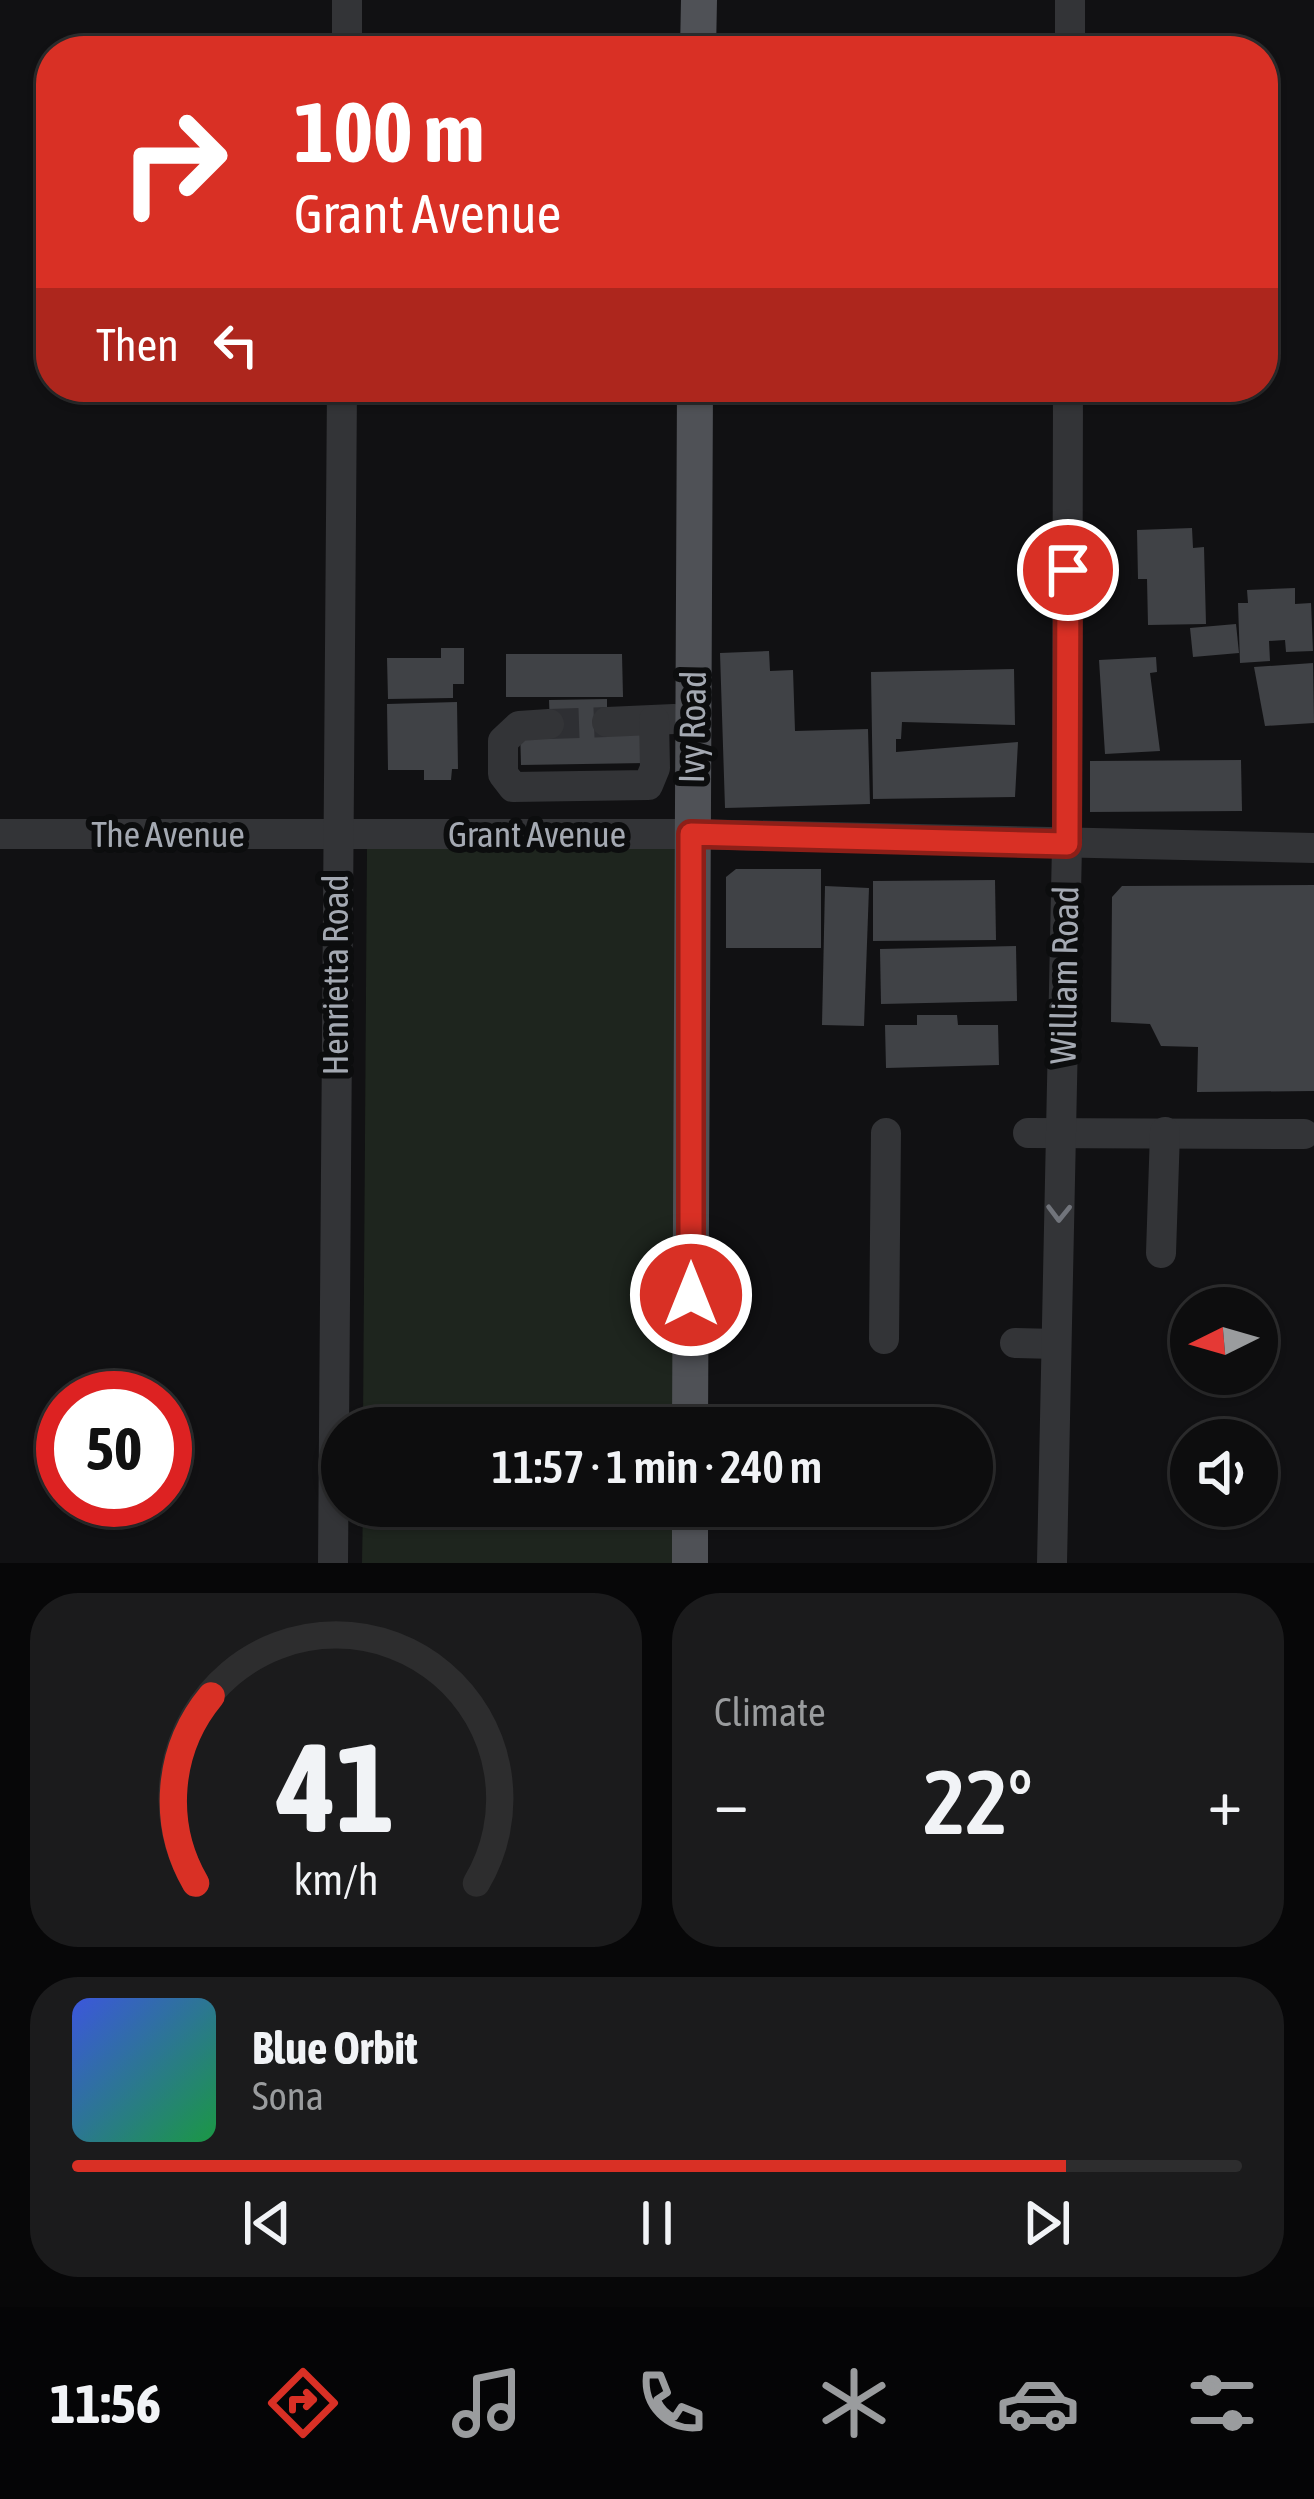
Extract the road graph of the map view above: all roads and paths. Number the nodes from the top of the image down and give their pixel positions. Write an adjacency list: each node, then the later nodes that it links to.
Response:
1 (347, 0): 4 (street)
2 (699, 0): 5 (main road)
3 (1070, 0): 6 (street)
4 (347, 36)
5 (698, 36)
6 (1070, 36)
7 (342, 402): 16 (street, Henrietta Road)
8 (695, 402): 10 (main road, Ivy Road)
9 (1069, 402): 19 (street, William Road)
10 (692, 718): 11 (street); 18 (main road, Ivy Road)
11 (654, 720): 12 (street); 14 (street)
12 (607, 722)
13 (549, 724): 14 (street)
14 (557, 788): 17 (street)
15 (0, 834): 16 (street, The Avenue)
16 (336, 834): 17 (street, Grant Avenue); 32 (street, Henrietta Road)
17 (556, 834): 18 (street, Grant Avenue)
18 (691, 834): 19 (street, Grant Avenue); 30 (main road, Ivy Road)
19 (1067, 844): 20 (street, Grant Avenue); 21 (street, William Road)
20 (1314, 848)
21 (1061, 1132): 22 (street); 24 (street); 29 (street, William Road, one-way to 29)
22 (1166, 1132): 25 (street); 26 (street)
23 (886, 1133): 27 (street)
24 (1028, 1133)
25 (1304, 1134)
26 (1161, 1253)
27 (884, 1339)
28 (1015, 1343): 29 (street)
29 (1056, 1344): 34 (street, William Road)
30 (690, 1407)
31 (690, 1527): 33 (main road)
32 (332, 1563)
33 (690, 1563)
34 (1052, 1563)

